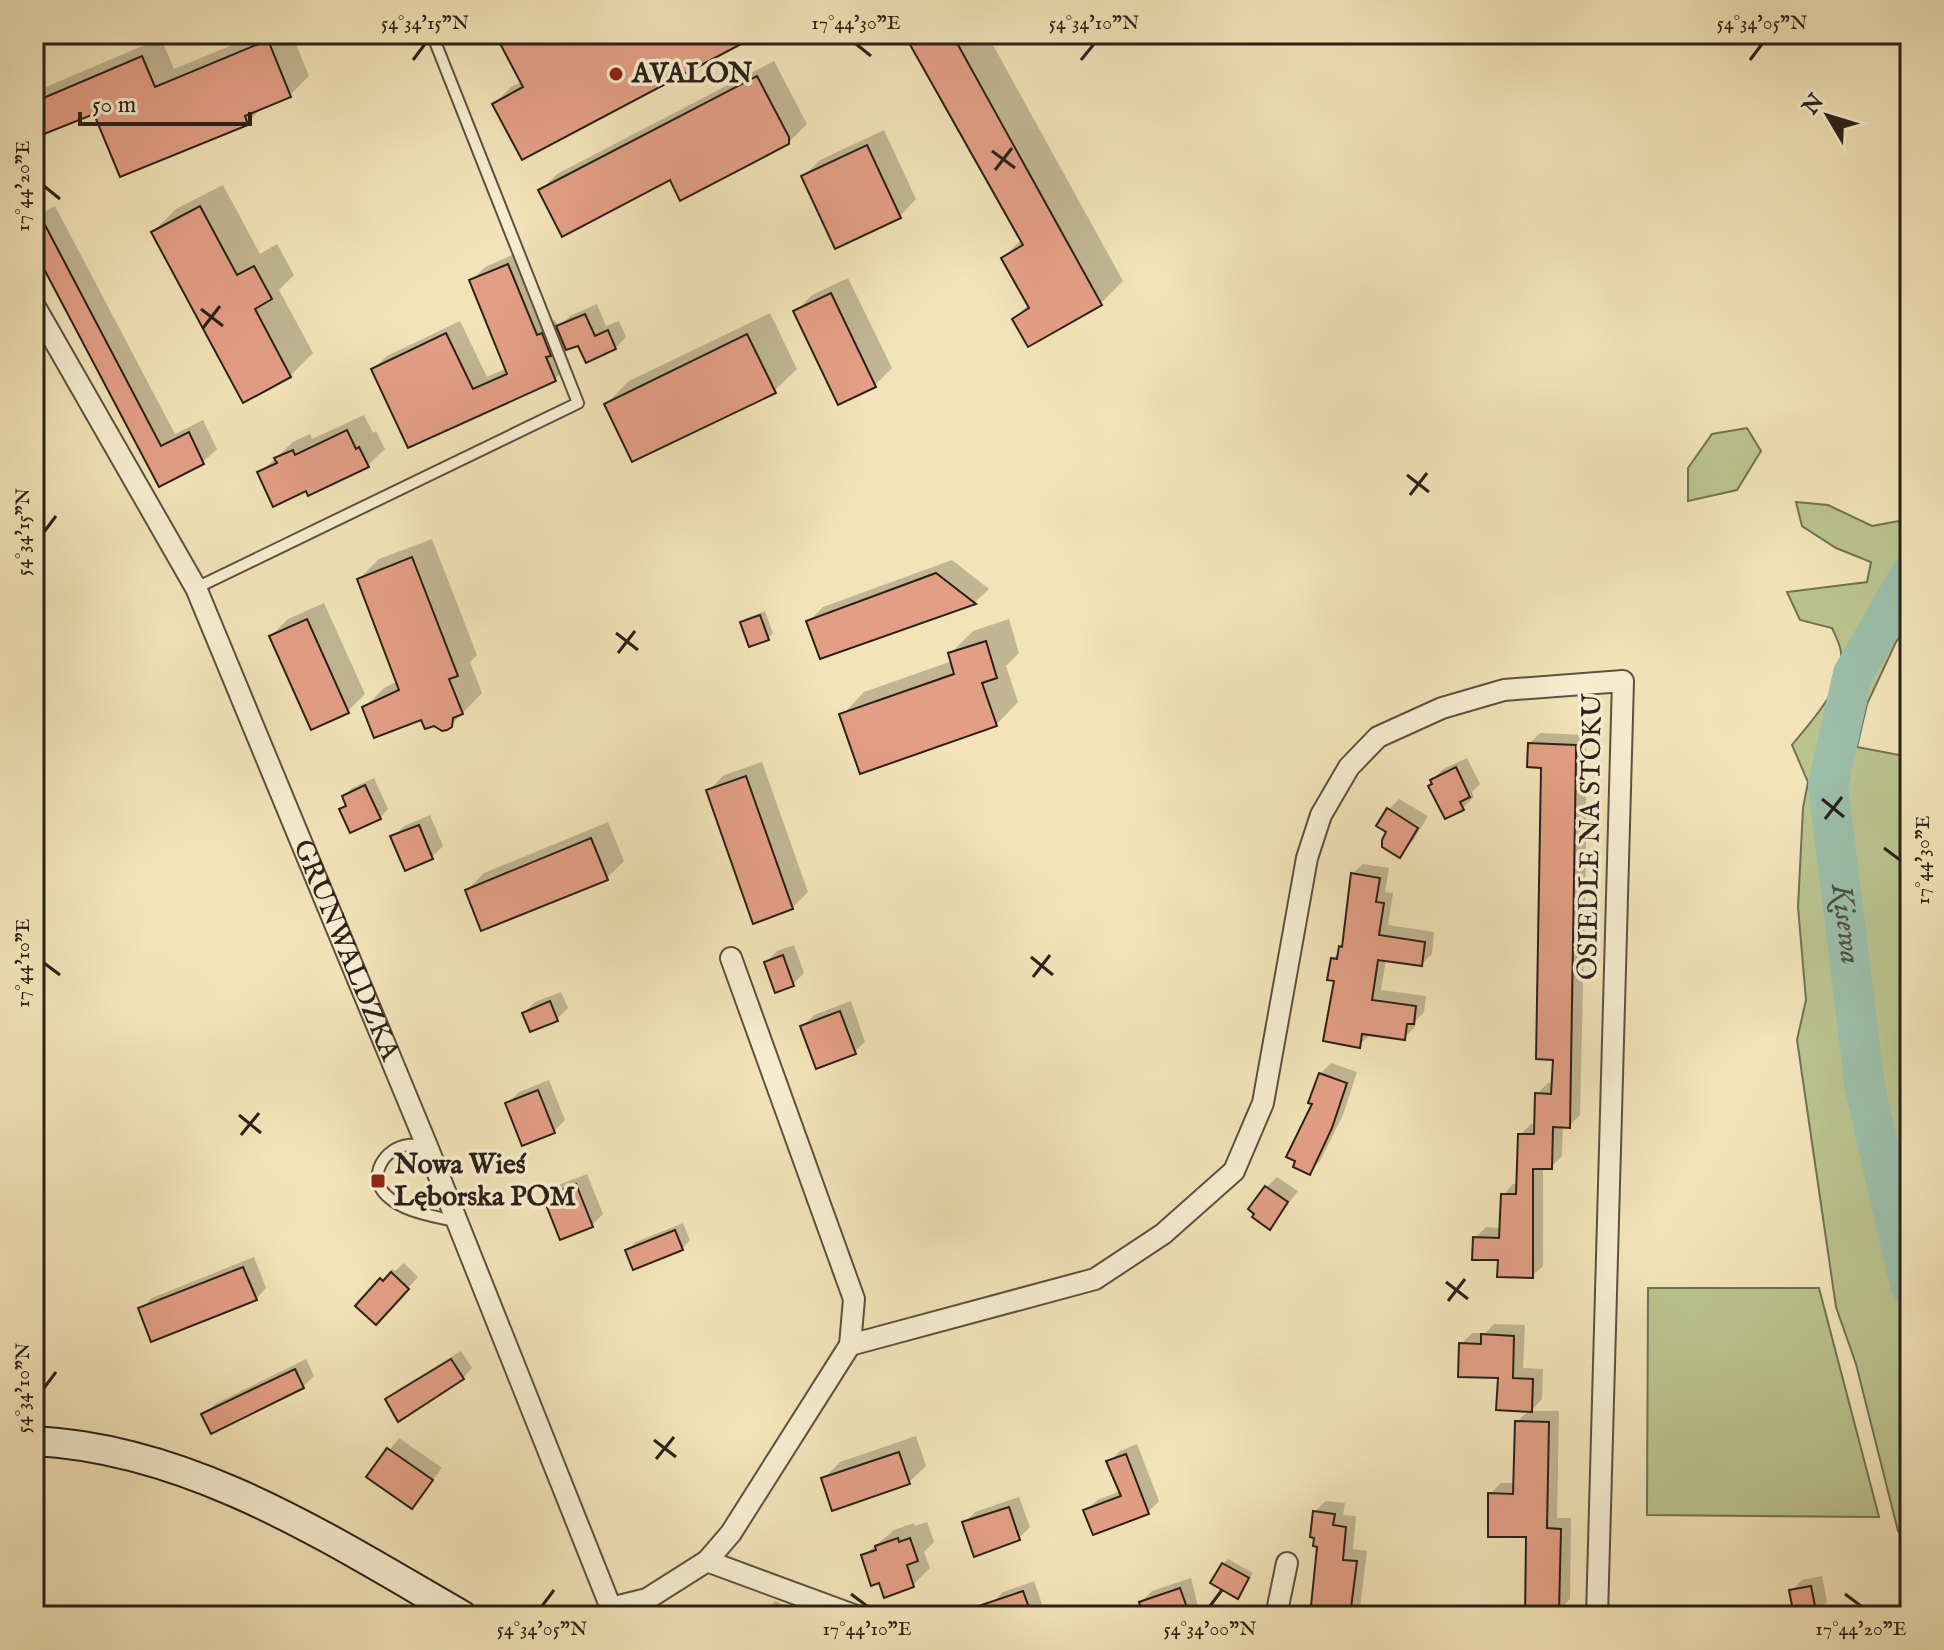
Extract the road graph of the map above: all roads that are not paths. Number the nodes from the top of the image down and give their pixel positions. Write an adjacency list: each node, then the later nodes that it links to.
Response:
1 (432, 34): 3 (lane)
2 (34, 305): 3 (street, GRUNWALDZKA)
3 (196, 588): 5 (street, GRUNWALDZKA)
4 (731, 958): 7 (street)
5 (427, 1146): 6 (street, GRUNWALDZKA); 6 (lane)
6 (458, 1222): 11 (street, GRUNWALDZKA)
7 (850, 1345): 9 (street); 15 (street, OSIEDLE NA STOKU)
8 (34, 1441): 12 (main road)
9 (707, 1561): 11 (street); 13 (street)
10 (1287, 1563): 14 (street)
11 (611, 1612)
12 (463, 1616)
13 (856, 1616)
14 (1276, 1616)
15 (1597, 1616)

